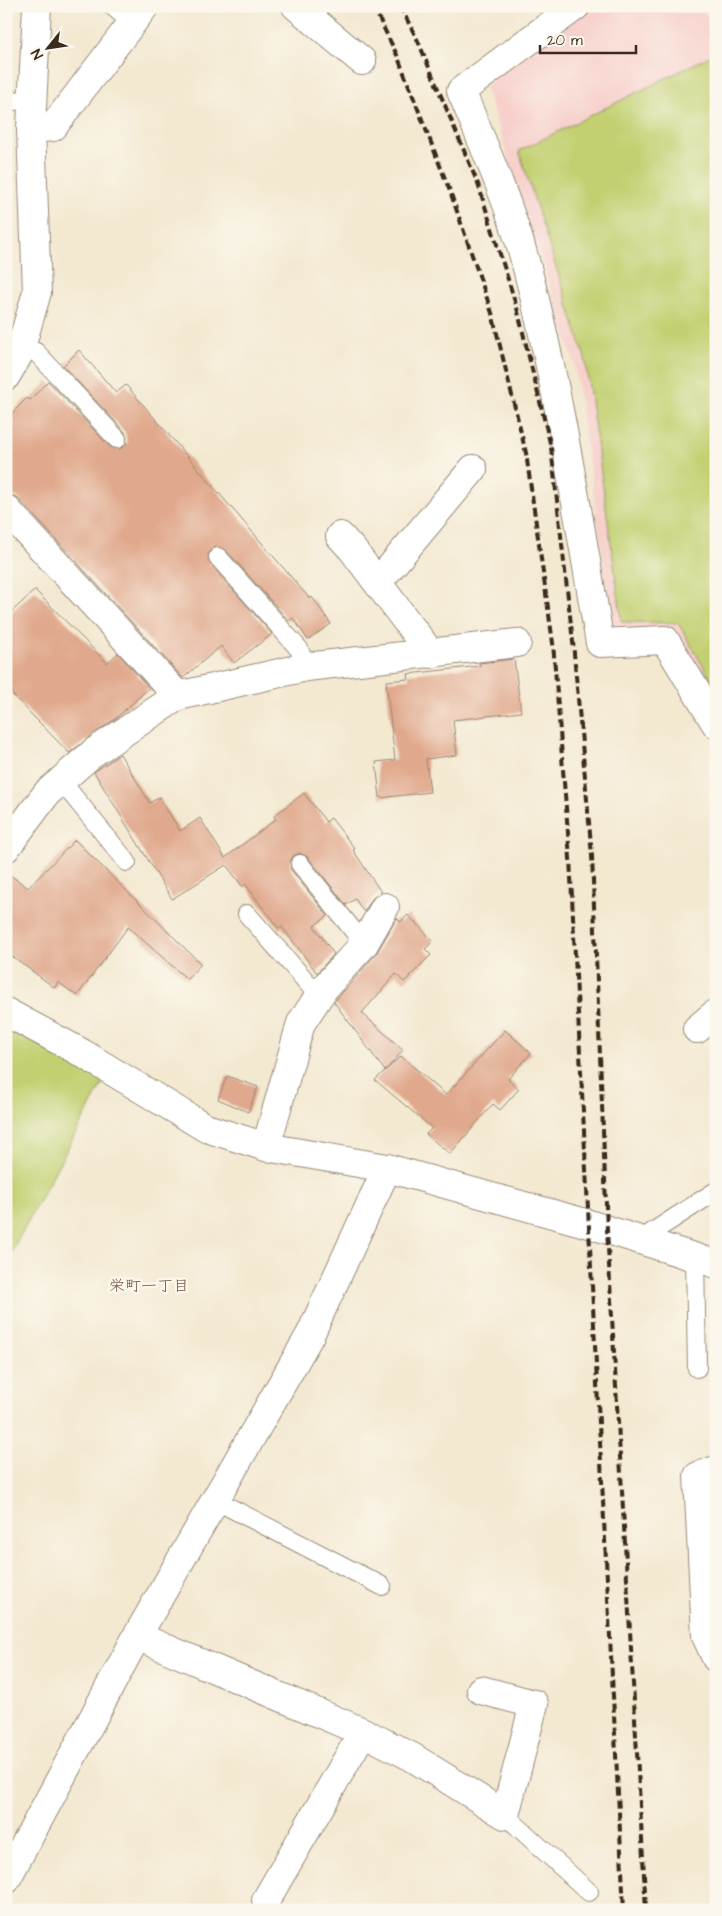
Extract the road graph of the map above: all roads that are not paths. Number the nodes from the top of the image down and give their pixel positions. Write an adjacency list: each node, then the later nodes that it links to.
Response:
1 (37, 6): 6 (street)
2 (296, 6): 5 (street)
3 (576, 6): 20 (street)
4 (130, 12): 7 (street)
5 (362, 61)
6 (19, 98): 7 (street)
7 (31, 129): 8 (street)
8 (21, 347): 9 (street); 10 (lane)
9 (6, 376)
10 (117, 439)
11 (473, 469): 15 (street)
12 (6, 509): 19 (street)
13 (340, 536): 15 (street)
14 (218, 557): 18 (lane)
15 (378, 582): 17 (street)
16 (517, 643): 17 (street)
17 (431, 654): 18 (street)
18 (306, 667): 19 (street)
19 (178, 696): 21 (street)
20 (716, 724)
21 (61, 781): 22 (street); 23 (lane)
22 (6, 848)
23 (127, 862)
24 (300, 864): 27 (lane)
25 (386, 907): 27 (street)
26 (247, 914): 28 (lane)
27 (364, 944): 28 (street)
28 (319, 996): 30 (street)
29 (6, 1012): 30 (street)
30 (266, 1146): 31 (street)
31 (387, 1168): 33 (street); 37 (street)
32 (716, 1191): 33 (lane)
33 (640, 1240): 34 (street)
34 (705, 1261): 35 (lane)
35 (697, 1368)
36 (716, 1470): 40 (street)
37 (215, 1500): 38 (lane); 39 (street)
38 (382, 1586)
39 (137, 1636): 42 (street); 44 (street)
40 (716, 1658)
41 (481, 1690): 43 (street)
42 (363, 1732): 43 (street); 46 (street)
43 (505, 1815): 45 (lane)
44 (6, 1880)
45 (589, 1892)
46 (266, 1900)

